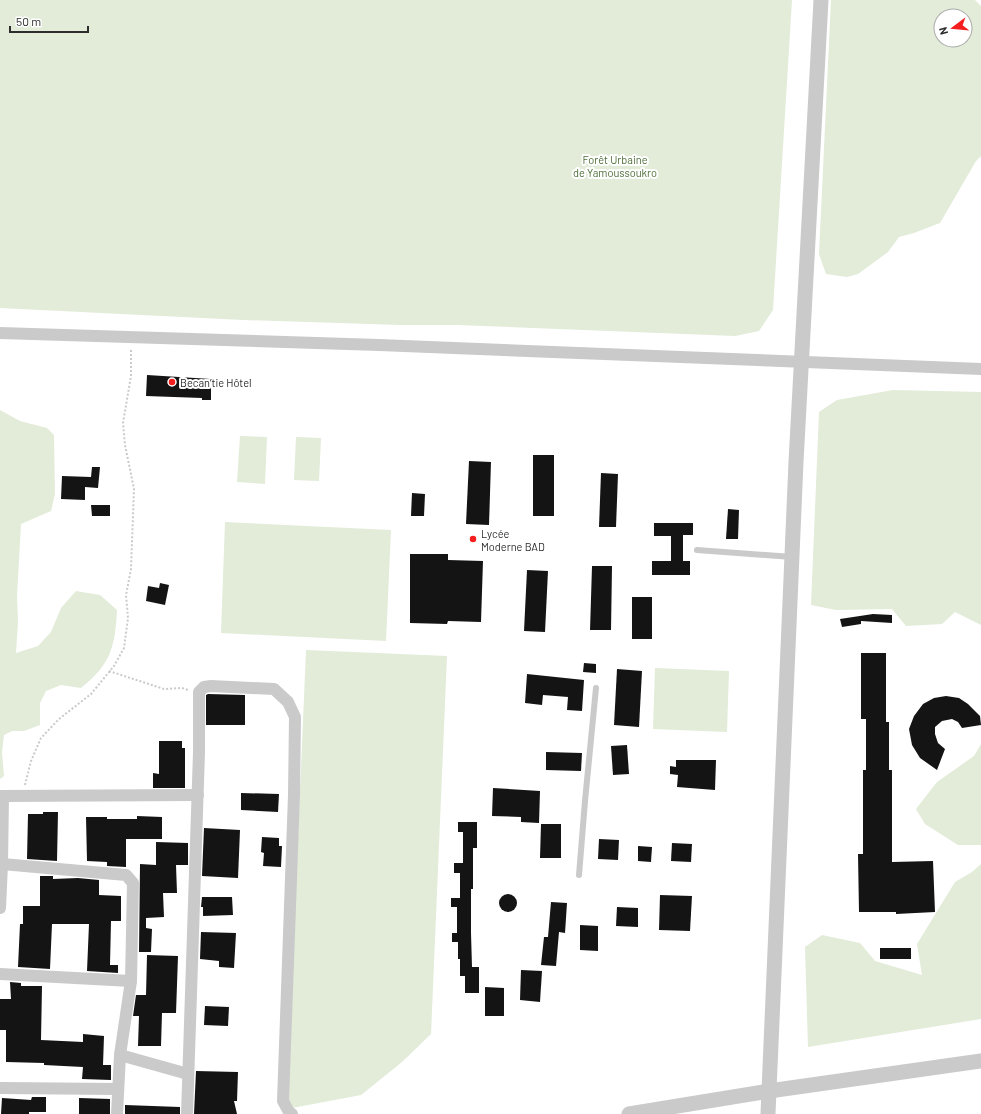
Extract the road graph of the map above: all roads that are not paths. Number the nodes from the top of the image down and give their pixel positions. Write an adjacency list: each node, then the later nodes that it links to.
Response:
1 (821, 0): 3 (street)
2 (0, 333): 3 (street)
3 (802, 362): 4 (street); 6 (street)
4 (981, 369)
5 (697, 550): 6 (lane)
6 (792, 557): 20 (street)
7 (596, 688): 11 (lane)
8 (198, 795): 9 (street); 17 (street); 23 (street)
9 (2, 797): 10 (street)
10 (2, 864): 12 (street); 14 (street)
11 (579, 875)
12 (0, 908)
13 (0, 974): 14 (street)
14 (131, 981): 15 (street)
15 (120, 1055): 17 (street); 19 (street)
16 (981, 1061): 20 (street)
17 (188, 1074): 22 (street)
18 (0, 1088): 19 (street)
19 (118, 1089): 21 (street)
20 (769, 1091): 24 (street); 25 (street)
21 (117, 1114)
22 (187, 1114)
23 (292, 1114)
24 (629, 1114)
25 (768, 1114)

